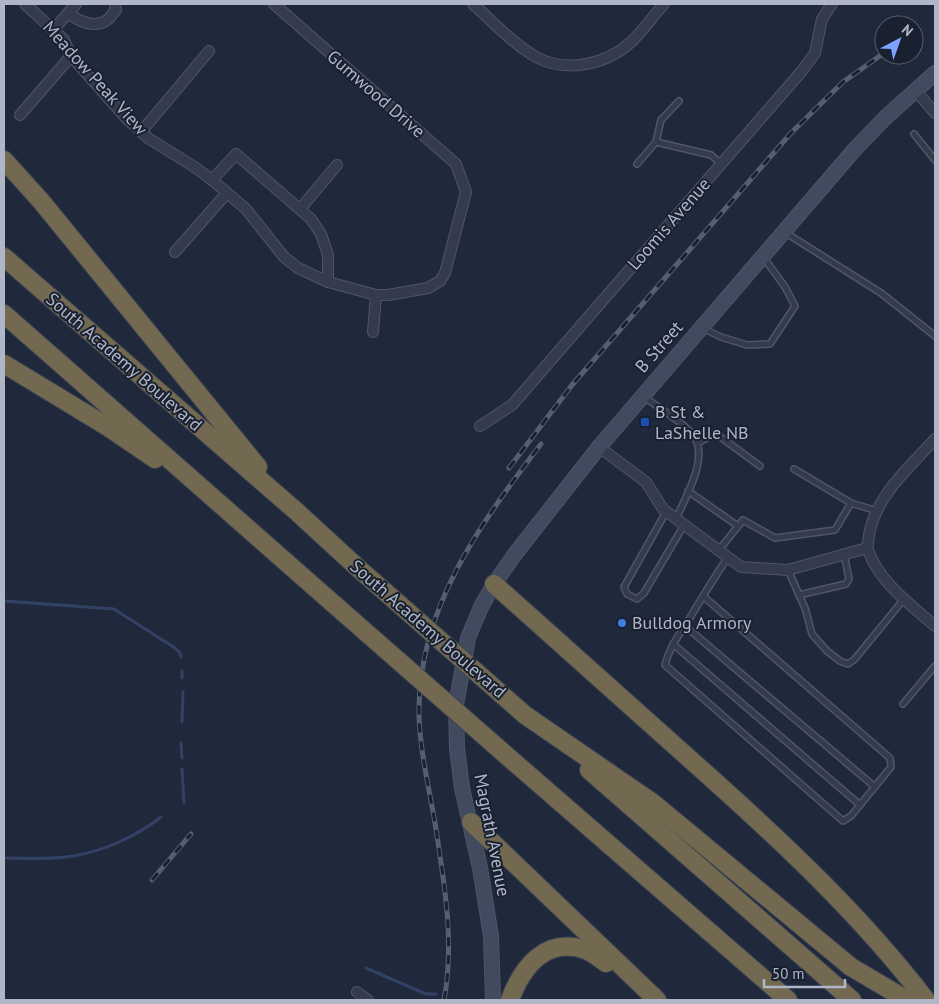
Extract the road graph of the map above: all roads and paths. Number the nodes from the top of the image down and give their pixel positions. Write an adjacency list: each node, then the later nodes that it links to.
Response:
1 (25, 4): 9 (street, Meadow Peak View)
2 (76, 4): 8 (street)
3 (115, 4): 8 (street)
4 (274, 4): 26 (street, Gumwood Drive)
5 (472, 4): 6 (street)
6 (664, 4)
7 (832, 4): 23 (street, Loomis Avenue)
8 (68, 13): 9 (street)
9 (54, 29): 11 (street, Meadow Peak View)
10 (209, 51): 17 (street)
11 (71, 56): 16 (street); 17 (street, Meadow Peak View)
12 (935, 73): 13 (main road, B Street)
13 (916, 90): 15 (street); 29 (main road, B Street)
14 (679, 101): 19 (lane)
15 (935, 113)
16 (20, 115)
17 (141, 132): 25 (street, Meadow Peak View)
18 (914, 134): 21 (lane)
19 (656, 142): 22 (lane); 23 (lane)
20 (4, 160): 50 (highway)
21 (935, 160)
22 (637, 164)
23 (721, 164): 41 (street, Loomis Avenue)
24 (337, 165): 28 (street)
25 (212, 180): 27 (street, Meadow Peak View); 28 (street)
26 (466, 192): 34 (street, Meadow Peak View)
27 (227, 193): 30 (street); 33 (street, Meadow Peak View)
28 (300, 209): 33 (street)
29 (783, 231): 31 (main road, B Street); 38 (lane)
30 (175, 252)
31 (763, 255): 36 (main road, B Street); 36 (lane)
32 (4, 257): 50 (highway, South Academy Boulevard)
33 (328, 282): 34 (street, Meadow Peak View)
34 (376, 295): 37 (street)
35 (4, 314): 49 (highway)
36 (700, 327): 40 (main road, B Street)
37 (373, 332)
38 (935, 336)
39 (4, 364): 49 (highway)
40 (642, 396): 43 (lane); 44 (main road, B Street)
41 (480, 426)
42 (935, 439): 51 (street)
43 (698, 444): 45 (lane); 47 (lane)
44 (598, 447): 52 (street); 60 (main road, B Street)
45 (760, 466)
46 (794, 469): 48 (lane)
47 (688, 491): 53 (lane); 54 (lane)
48 (851, 503): 51 (lane); 54 (lane)
49 (225, 508): 81 (highway, bridge)
50 (296, 511): 70 (highway, South Academy Boulevard, bridge)
51 (877, 511): 55 (street)
52 (666, 512): 53 (street); 53 (lane)
53 (680, 522): 56 (street)
54 (738, 526): 56 (lane)
55 (867, 548): 57 (street); 63 (street)
56 (719, 551): 58 (street)
57 (844, 554): 59 (street); 61 (lane)
58 (728, 558): 59 (street); 62 (lane)
59 (788, 570): 61 (lane)
60 (494, 584): 68 (main road, B Street); 83 (highway)
61 (799, 595): 63 (lane)
62 (703, 596): 64 (lane); 71 (lane)
63 (904, 599): 65 (street)
64 (685, 626): 66 (lane); 71 (lane)
65 (935, 626)
66 (673, 644): 72 (lane); 72 (lane)
67 (935, 666): 69 (lane)
68 (460, 678): 73 (main road, Magrath Avenue)
69 (903, 704)
70 (525, 715): 76 (highway); 82 (highway, South Academy Boulevard)
71 (875, 787): 72 (lane)
72 (860, 805)
73 (471, 822): 74 (highway); 78 (main road, Magrath Avenue)
74 (635, 981): 79 (highway); 80 (highway)
75 (357, 992): 77 (street)
76 (903, 998)
77 (368, 1000)
78 (493, 1000)
79 (510, 1000)
80 (656, 1000)
81 (788, 1000)
82 (852, 1000)
83 (926, 1000)

